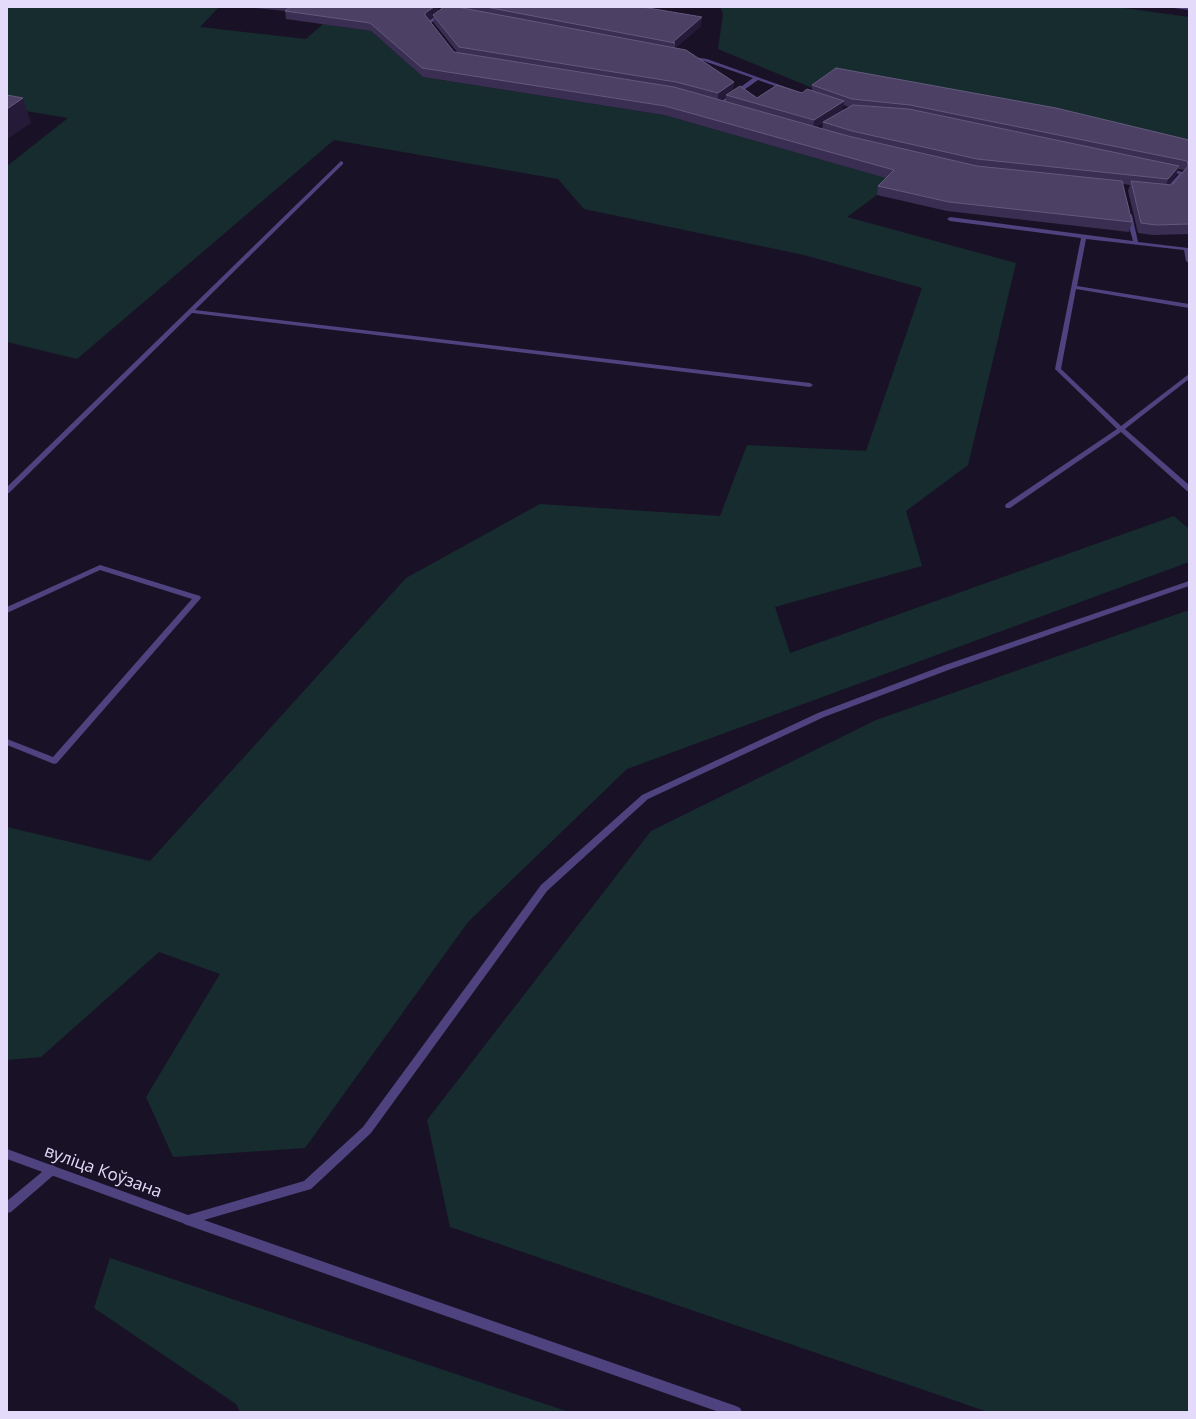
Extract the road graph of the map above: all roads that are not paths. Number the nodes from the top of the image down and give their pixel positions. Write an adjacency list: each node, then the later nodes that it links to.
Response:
1 (452, 7): 5 (street)
2 (1174, 7): 3 (street)
3 (1189, 9)
4 (440, 10): 5 (street)
5 (446, 11): 6 (street); 7 (street)
6 (454, 13)
7 (438, 35)
8 (682, 55): 9 (street)
9 (757, 78): 10 (street); 12 (street)
10 (807, 95)
11 (711, 104): 12 (street)
12 (718, 106): 13 (street)
13 (725, 108)
14 (341, 163): 24 (street)
15 (1159, 168): 16 (street)
16 (1170, 187)
17 (1128, 208): 20 (street)
18 (950, 219): 19 (street)
19 (1084, 237): 20 (street); 22 (street)
20 (1136, 243): 21 (street)
21 (1189, 261)
22 (1074, 287): 23 (street); 27 (street)
23 (1189, 306)
24 (190, 311): 26 (street); 29 (street)
25 (1189, 376): 27 (street)
26 (810, 385)
27 (1121, 429): 28 (street); 30 (street)
28 (1189, 489)
29 (7, 490)
30 (1008, 506)
31 (1189, 583): 37 (street)
32 (7, 610): 33 (street)
33 (7, 742)
34 (7, 1154): 35 (street, вуліца Коўзана)
35 (52, 1170): 36 (street); 37 (street, вуліца Коўзана)
36 (7, 1208)
37 (188, 1220): 38 (street, вуліца Коўзана)
38 (736, 1412)

